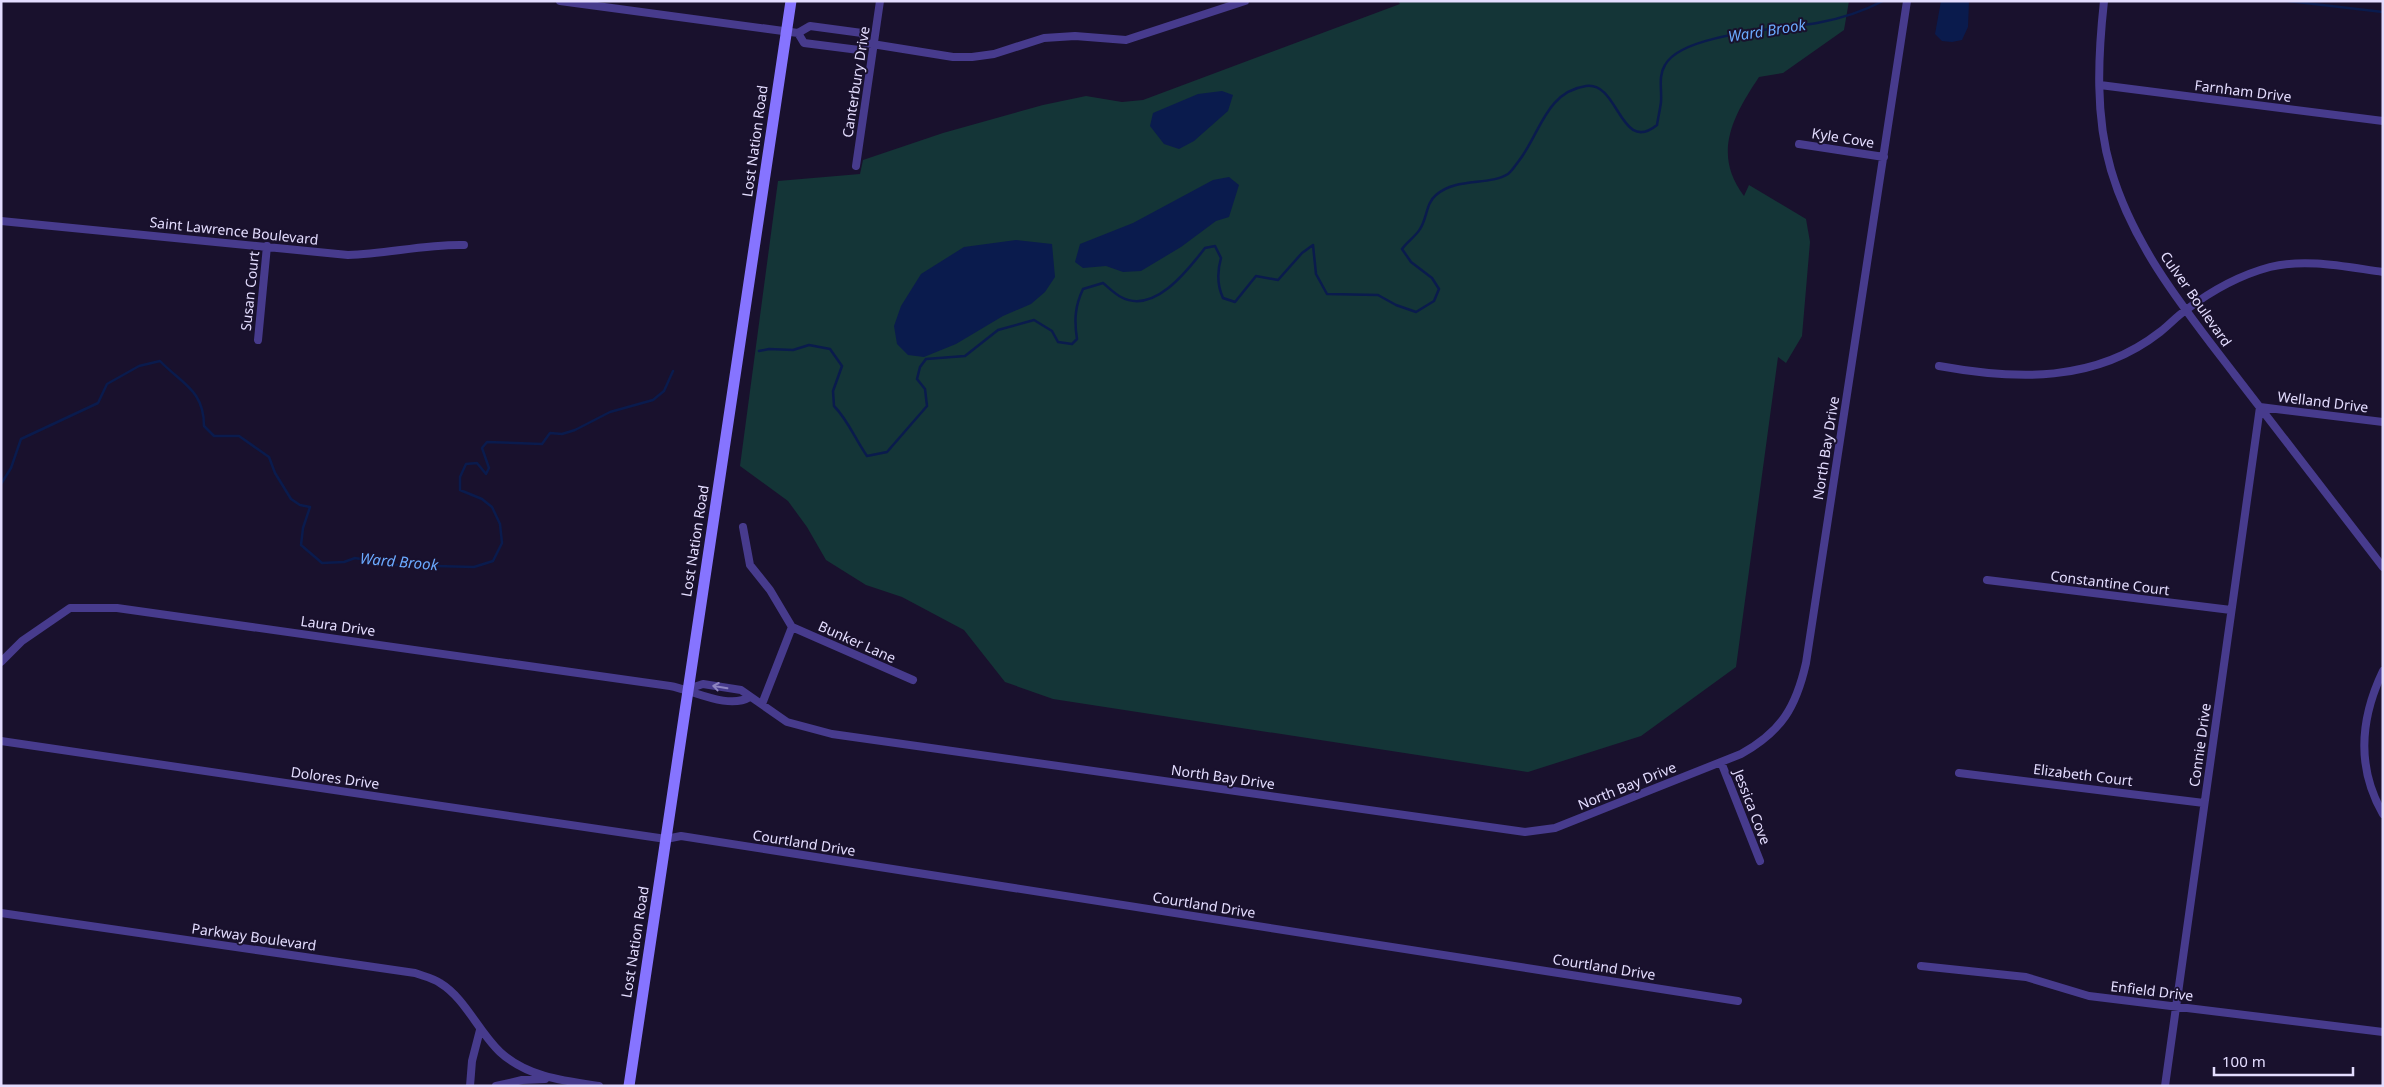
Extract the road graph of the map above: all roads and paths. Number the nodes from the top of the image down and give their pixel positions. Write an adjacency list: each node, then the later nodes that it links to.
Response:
1 (560, 1): 7 (street)
2 (791, 1): 7 (street, Lost Nation Road)
3 (880, 1): 8 (street, Canterbury Drive)
4 (1245, 1): 8 (street)
5 (1907, 1): 12 (street, North Bay Drive)
6 (2104, 1): 9 (street, Culver Boulevard)
7 (793, 32): 8 (street); 8 (street); 31 (street, Lost Nation Road)
8 (870, 44): 13 (street, Canterbury Drive)
9 (2100, 85): 10 (street, Farnham Drive); 18 (street, Culver Boulevard)
10 (2383, 121)
11 (1799, 144): 12 (street, Kyle Cove)
12 (1884, 157): 35 (street, North Bay Drive)
13 (856, 166)
14 (1, 221): 16 (street, Saint Lawrence Boulevard)
15 (464, 245): 16 (street, Saint Lawrence Boulevard)
16 (267, 246): 19 (street, Susan Court)
17 (2383, 272): 18 (street)
18 (2185, 310): 20 (street); 21 (street, Culver Boulevard)
19 (258, 340)
20 (1939, 366)
21 (2260, 407): 22 (street, Welland Drive); 24 (street, Culver Boulevard); 26 (street, Connie Drive)
22 (2383, 422)
23 (743, 527): 27 (street)
24 (2383, 566)
25 (1987, 580): 26 (street, Constantine Court)
26 (2231, 610): 37 (street, Connie Drive)
27 (792, 626): 30 (street, Bunker Lane); 33 (street)
28 (1, 662): 31 (street, Laura Drive)
29 (2383, 671): 38 (street)
30 (912, 680)
31 (688, 689): 32 (street); 32 (street, North Bay Drive, one-way to 31); 39 (street, Lost Nation Road)
32 (750, 698): 33 (street, North Bay Drive)
33 (762, 704): 35 (street, North Bay Drive)
34 (1, 741): 39 (street, Dolores Drive)
35 (1721, 762): 40 (street, Jessica Cove)
36 (1959, 773): 37 (street, Elizabeth Court)
37 (2204, 803): 44 (street, Connie Drive)
38 (2383, 814)
39 (666, 839): 43 (street, Courtland Drive); 51 (street, Lost Nation Road)
40 (1760, 861)
41 (1, 913): 45 (street, Parkway Boulevard)
42 (1921, 966): 44 (street, Enfield Drive)
43 (1738, 1001)
44 (2176, 1007): 46 (street, Enfield Drive); 52 (street, Connie Drive)
45 (480, 1030): 47 (street, Parkway Boulevard); 48 (street)
46 (2383, 1032)
47 (548, 1079): 49 (street); 50 (street, Parkway Boulevard)
48 (470, 1086)
49 (496, 1086)
50 (599, 1086)
51 (629, 1086)
52 (2165, 1086)

